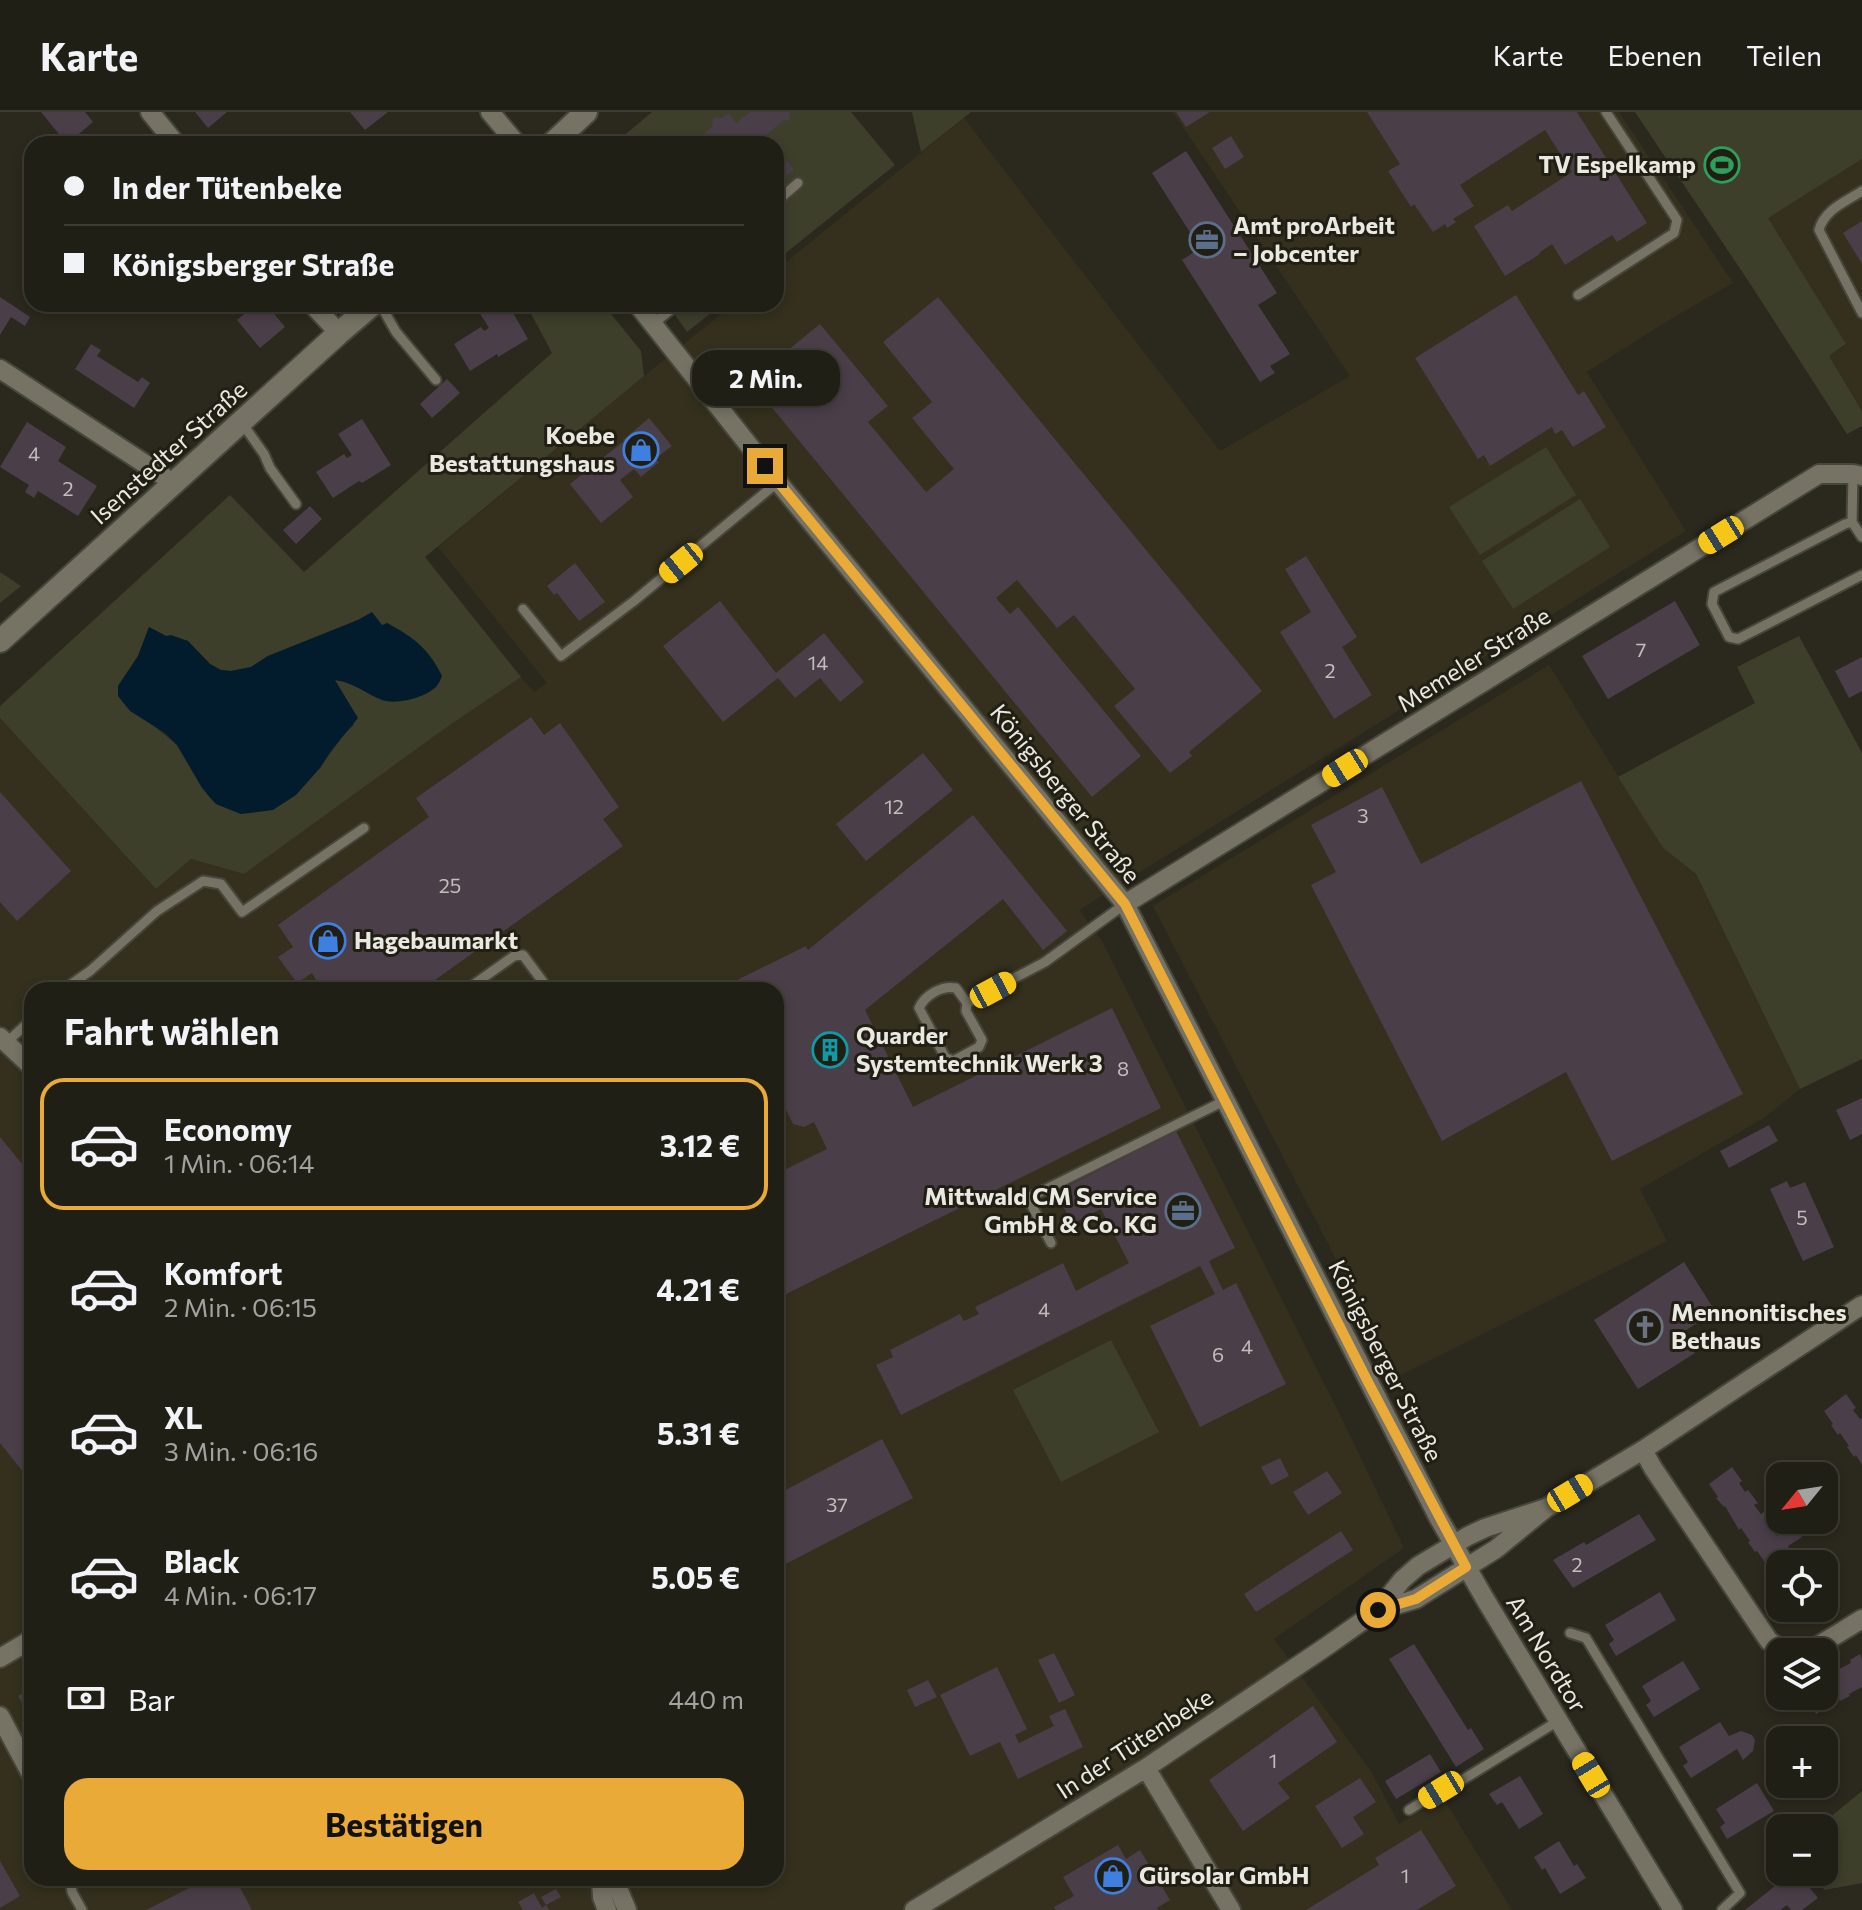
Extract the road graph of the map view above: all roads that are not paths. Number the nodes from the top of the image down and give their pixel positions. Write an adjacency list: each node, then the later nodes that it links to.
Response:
1 (150, 112): 5 (street)
2 (490, 112): 6 (street)
3 (586, 112): 7 (street)
4 (1606, 112): 11 (lane)
5 (170, 136)
6 (510, 136)
7 (560, 136)
8 (798, 183): 10 (lane)
9 (1862, 191): 17 (lane)
10 (784, 195)
11 (1578, 295)
12 (319, 312): 19 (street)
13 (364, 312): 19 (street, Isenstedter Straße)
14 (385, 312): 21 (lane)
15 (643, 312): 18 (street, Königsberger Straße)
16 (668, 312): 18 (lane)
17 (1862, 313)
18 (653, 324): 24 (street, Königsberger Straße)
19 (339, 333): 22 (street, Isenstedter Straße)
20 (0, 369): 25 (street)
21 (436, 380)
22 (242, 423): 25 (street, Isenstedter Straße); 26 (lane)
23 (1858, 475): 27 (lane); 33 (street, Memeler Straße)
24 (778, 482): 30 (lane); 33 (street, Königsberger Straße)
25 (172, 485): 31 (street, Isenstedter Straße)
26 (296, 504)
27 (1852, 522): 28 (lane); 29 (lane)
28 (1862, 537)
29 (1862, 575)
30 (523, 609)
31 (0, 641)
32 (364, 828): 34 (lane)
33 (1125, 904): 37 (lane); 41 (street, Königsberger Straße)
34 (74, 982)
35 (477, 982): 36 (lane)
36 (543, 982)
37 (967, 1003): 37 (lane)
38 (24, 1025): 39 (lane)
39 (3, 1040): 40 (street)
40 (24, 1060)
41 (1224, 1101): 42 (lane); 46 (street, Königsberger Straße)
42 (1051, 1243)
43 (1862, 1305): 44 (street)
44 (1643, 1450): 45 (street); 51 (street)
45 (1546, 1508): 46 (street, In der Tütenbeke); 47 (street, In der Tütenbeke)
46 (1453, 1545): 47 (street, Am Nordtor); 48 (street, In der Tütenbeke)
47 (1466, 1567): 48 (street, In der Tütenbeke); 56 (street, Am Nordtor)
48 (1378, 1610): 58 (street, In der Tütenbeke)
49 (1862, 1619): 52 (street)
50 (1570, 1633): 69 (lane)
51 (1767, 1638)
52 (1831, 1638)
53 (24, 1644): 54 (street)
54 (0, 1658)
55 (0, 1716): 57 (street)
56 (1558, 1721): 59 (lane); 68 (street, Am Nordtor)
57 (24, 1761)
58 (1146, 1768): 66 (street, In der Tütenbeke); 67 (street)
59 (1409, 1810)
60 (71, 1886): 63 (lane)
61 (603, 1886): 64 (street)
62 (613, 1886): 65 (street)
63 (82, 1910)
64 (607, 1910)
65 (627, 1910)
66 (914, 1910)
67 (1231, 1910)
68 (1673, 1910)
69 (1722, 1910)

